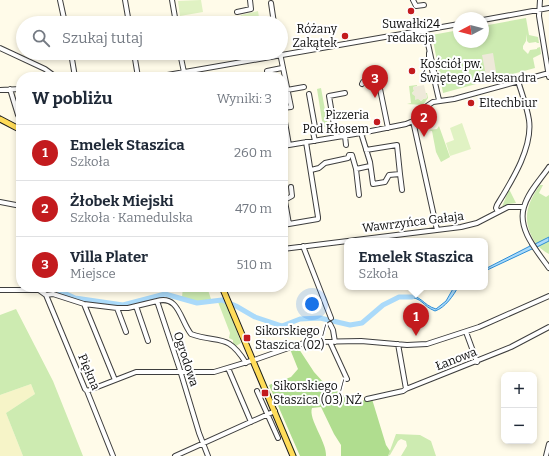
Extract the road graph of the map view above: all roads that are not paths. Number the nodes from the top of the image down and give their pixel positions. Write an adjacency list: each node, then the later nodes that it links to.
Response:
1 (60, 0): 12 (street)
2 (125, 0): 13 (street)
3 (172, 0): 14 (street)
4 (250, 0): 11 (street)
5 (414, 0): 8 (street)
6 (540, 0): 10 (street)
7 (271, 3): 15 (street)
8 (424, 5)
9 (549, 8): 10 (street)
10 (540, 10): 16 (street); 36 (street)
11 (237, 12)
12 (63, 16)
13 (128, 16)
14 (175, 16)
15 (273, 16)
16 (489, 19)
17 (453, 25): 18 (street)
18 (425, 30): 20 (street); 48 (street)
19 (0, 48): 21 (street)
20 (288, 53)
21 (16, 55)
22 (26, 60): 29 (street)
23 (72, 60): 30 (street)
24 (135, 60): 31 (street)
25 (182, 60): 32 (street)
26 (243, 60): 33 (street)
27 (281, 60): 28 (street)
28 (282, 68): 34 (street); 35 (street)
29 (49, 72)
30 (74, 72)
31 (137, 72)
32 (184, 72)
33 (197, 72)
34 (267, 72)
35 (283, 72)
36 (549, 73): 37 (street); 38 (street)
37 (549, 78)
38 (518, 81): 48 (street); 78 (street)
39 (362, 84): 54 (street)
40 (304, 87): 44 (street)
41 (10, 89): 42 (street); 43 (street); 50 (street)
42 (16, 89)
43 (0, 90)
44 (288, 90)
45 (345, 93): 57 (street)
46 (310, 94): 59 (street)
47 (288, 96): 49 (street)
48 (438, 100): 52 (street)
49 (288, 107)
50 (16, 108)
51 (0, 120): 53 (main road)
52 (413, 121): 54 (street); 81 (street)
53 (16, 128)
54 (388, 128): 55 (street)
55 (361, 133): 56 (street); 64 (street)
56 (345, 136): 57 (street); 61 (street)
57 (336, 138): 59 (street)
58 (288, 139): 62 (street)
59 (315, 141): 60 (street)
60 (306, 142): 62 (street); 69 (street)
61 (346, 144)
62 (289, 145)
63 (347, 150): 65 (street)
64 (366, 150): 66 (street); 70 (street)
65 (349, 155): 68 (street); 69 (street)
66 (370, 166): 68 (street); 70 (street)
67 (549, 167): 77 (street)
68 (356, 169): 73 (street)
69 (311, 170): 80 (street)
70 (400, 174): 72 (street)
71 (291, 187): 74 (street)
72 (402, 190)
73 (359, 195)
74 (288, 198)
75 (0, 202): 76 (street)
76 (16, 205)
77 (524, 207): 78 (street, Wawrzyńca Gałaja); 86 (street)
78 (498, 212): 81 (street, Wawrzyńca Gałaja)
79 (288, 219): 80 (street)
80 (289, 224)
81 (436, 230): 82 (street, Wawrzyńca Gałaja)
82 (370, 238)
83 (344, 241): 84 (street, Wawrzyńca Gałaja)
84 (303, 246): 85 (street, Wawrzyńca Gałaja); 97 (street)
85 (288, 248)
86 (549, 268)
87 (0, 290): 88 (street)
88 (16, 290)
89 (42, 292): 91 (street)
90 (224, 292): 105 (main road)
91 (46, 295): 94 (street); 115 (street, Piękna)
92 (549, 296): 101 (street)
93 (156, 301): 95 (street); 106 (street); 111 (street, Ogrodowa)
94 (84, 304): 96 (street); 113 (street)
95 (136, 306): 96 (street); 102 (street)
96 (117, 308): 100 (street)
97 (330, 318)
98 (330, 324): 103 (street)
99 (549, 327): 108 (street, Łanowa)
100 (126, 332)
101 (466, 332): 104 (street); 108 (street)
102 (148, 341)
103 (333, 342): 104 (street); 107 (street); 112 (street)
104 (398, 344): 114 (street)
105 (248, 348): 106 (street); 107 (main road)
106 (239, 352): 109 (street)
107 (253, 360): 109 (street); 118 (main road)
108 (477, 362): 114 (street, Łanowa)
109 (246, 363): 110 (street)
110 (228, 368): 111 (street); 120 (street)
111 (180, 372): 113 (street); 122 (street, Ogrodowa)
112 (347, 379)
113 (115, 380): 115 (street)
114 (406, 388): 117 (street, Łanowa)
115 (87, 391): 124 (street, Piękna)
116 (258, 391): 119 (street)
117 (367, 399)
118 (275, 411): 119 (street); 127 (main road)
119 (268, 415): 120 (street); 121 (street)
120 (251, 422): 122 (street)
121 (278, 438)
122 (203, 443): 125 (street); 126 (street, Ogrodowa)
123 (549, 444): 128 (street)
124 (113, 456)
125 (175, 456)
126 (208, 456)
127 (293, 456)
128 (546, 456)

